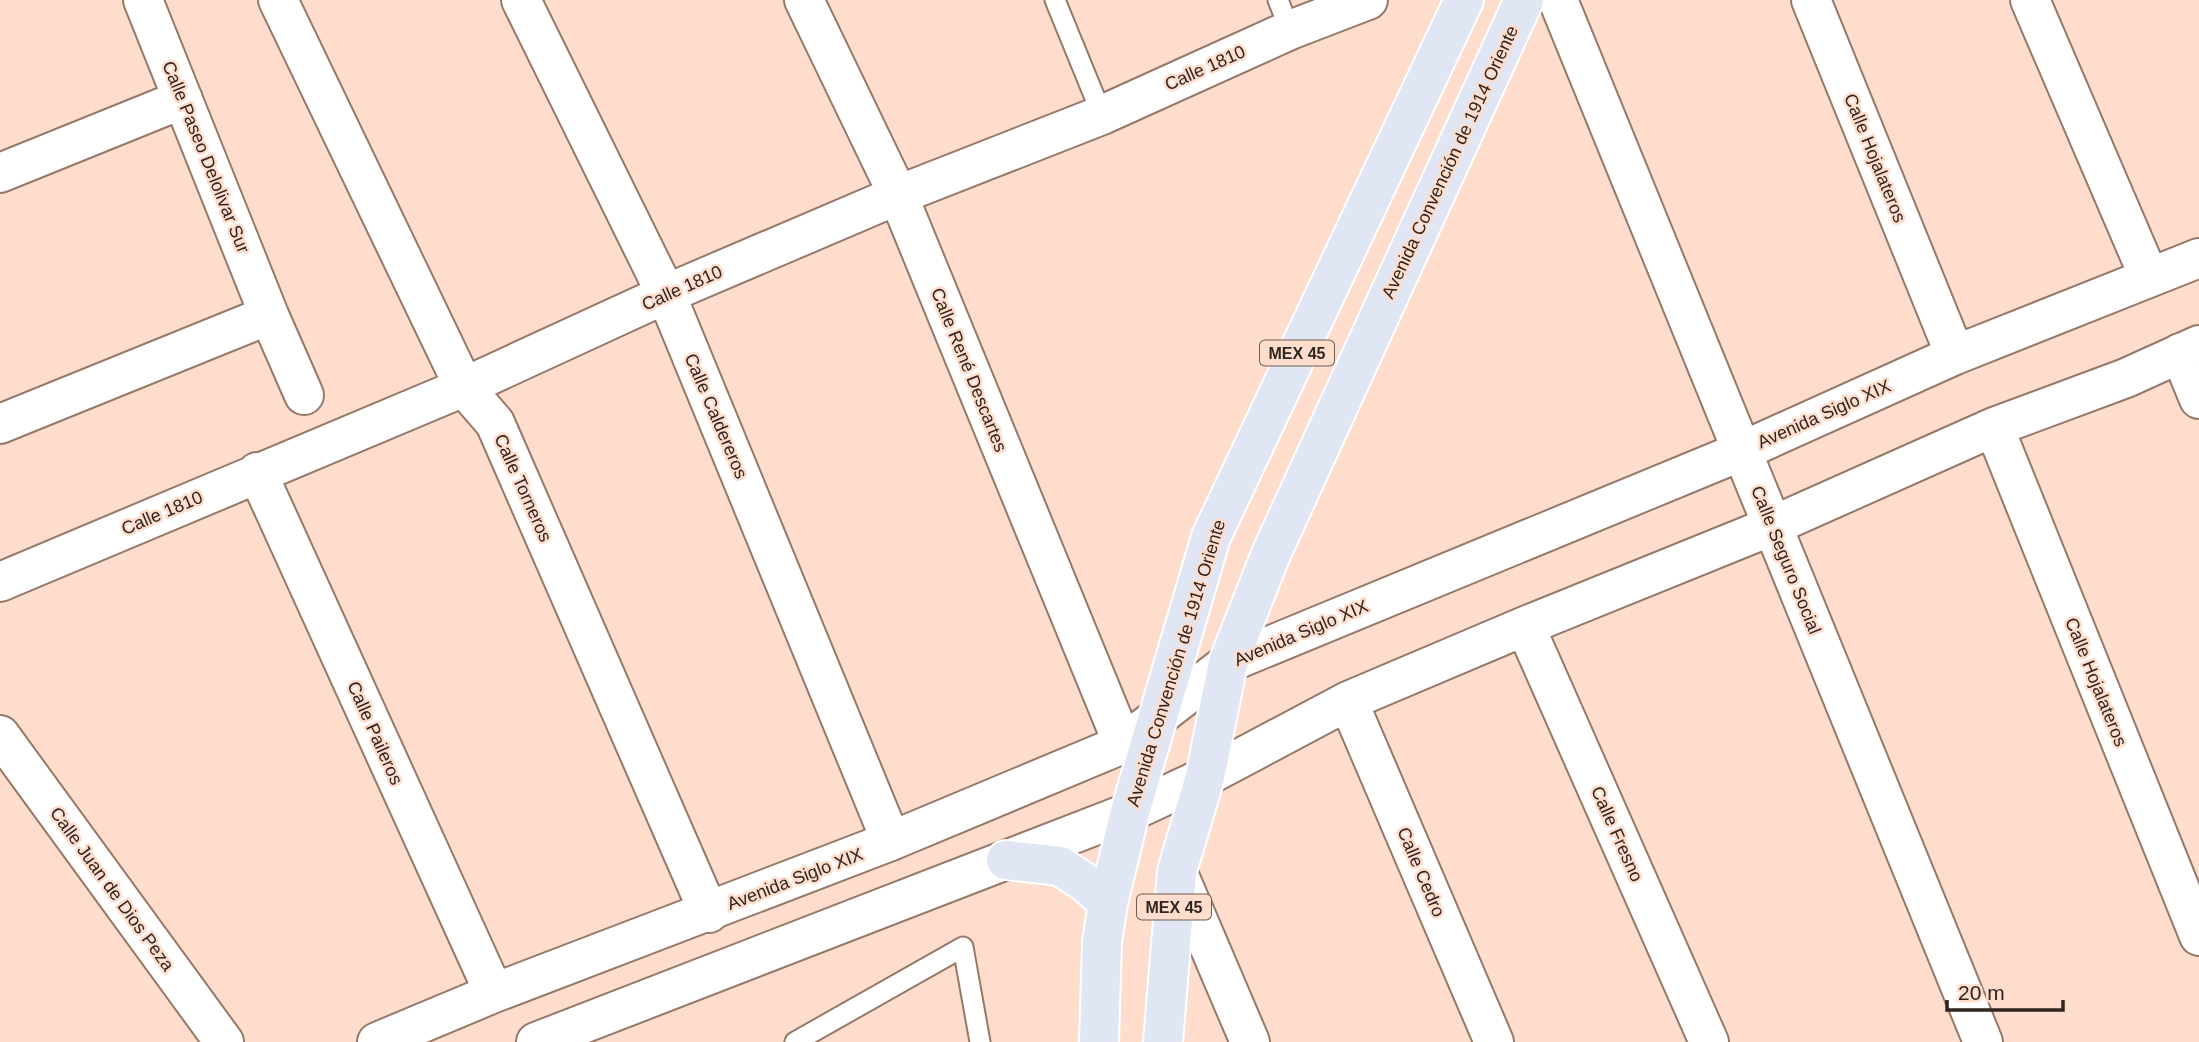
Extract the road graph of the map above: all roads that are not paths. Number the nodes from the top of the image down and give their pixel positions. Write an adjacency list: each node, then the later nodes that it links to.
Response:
1 (143, 0): 13 (street, Calle Paseo Delolivar Sur)
2 (278, 0): 23 (street, Calle Torneros)
3 (521, 0): 19 (street, Calle Caldereros)
4 (804, 0): 16 (street, Calle René Descartes)
5 (1055, 0): 14 (lane)
6 (1368, 0): 12 (street, Calle 1810)
7 (1464, 0): 35 (main road, Avenida Convención de 1914 Oriente / MEX 45)
8 (1524, 0): 33 (main road, Avenida Convención de 1914 Oriente / MEX 45)
9 (1558, 0): 28 (street, Calle Seguro Social)
10 (1811, 0): 22 (street, Calle Hojalateros)
11 (2030, 0): 18 (street)
12 (1284, 15): 14 (street, Calle 1810)
13 (183, 99): 15 (street); 20 (street, Calle Paseo Delolivar Sur)
14 (1102, 114): 16 (street, Calle 1810)
15 (0, 173)
16 (898, 195): 19 (street, Calle 1810); 37 (street, Calle René Descartes)
17 (2199, 258): 18 (street, Avenida Siglo XIX)
18 (2149, 276): 22 (street, Avenida Siglo XIX)
19 (666, 294): 23 (street, Calle 1810); 40 (street, Calle Caldereros)
20 (269, 315): 24 (street, Calle Paseo Delolivar Sur); 26 (street)
21 (2190, 349): 25 (street); 27 (street)
22 (1955, 355): 28 (street, Avenida Siglo XIX)
23 (464, 387): 29 (street, Calle 1810); 44 (street, Calle Torneros)
24 (304, 395)
25 (2199, 400)
26 (0, 424)
27 (1994, 427): 30 (street); 45 (street, Calle Hojalateros)
28 (1742, 451): 30 (street, Calle Seguro Social); 33 (street, Avenida Siglo XIX)
29 (257, 472): 31 (street, Calle 1810); 46 (street, Calle Paileros)
30 (1772, 526): 32 (street); 57 (street, Calle Seguro Social)
31 (0, 582)
32 (1525, 625): 34 (street); 56 (street, Calle Fresno)
33 (1228, 663): 35 (street, Avenida Siglo XIX); 38 (main road, Avenida Convención de 1914 Oriente / MEX 45)
34 (1349, 701): 38 (street); 55 (street, Calle Cedro)
35 (1159, 717): 37 (street, Avenida Siglo XIX); 39 (main road, Avenida Convención de 1914 Oriente / MEX 45)
36 (0, 735): 47 (street, Calle Juan de Dios Peza)
37 (1123, 744): 40 (street, Avenida Siglo XIX)
38 (1205, 777): 39 (street); 42 (main road, Avenida Convención de 1914 Oriente / MEX 45)
39 (1130, 812): 41 (street); 43 (main road, Avenida Convención de 1914 Oriente / MEX 45)
40 (891, 841): 44 (street, Avenida Siglo XIX)
41 (1006, 860): 43 (main road); 49 (street)
42 (1177, 871): 53 (main road, Avenida Convención de 1914 Oriente / MEX 45); 54 (street)
43 (1108, 903): 52 (main road, Avenida Convención de 1914 Oriente / MEX 45)
44 (709, 913): 46 (street, Avenida Siglo XIX)
45 (2199, 936)
46 (494, 993): 48 (street, Avenida Siglo XIX)
47 (224, 1042)
48 (377, 1042)
49 (536, 1042)
50 (795, 1042): 51 (lane)
51 (981, 1042)
52 (1099, 1042)
53 (1163, 1042)
54 (1250, 1042)
55 (1494, 1042)
56 (1709, 1042)
57 (1983, 1042)

